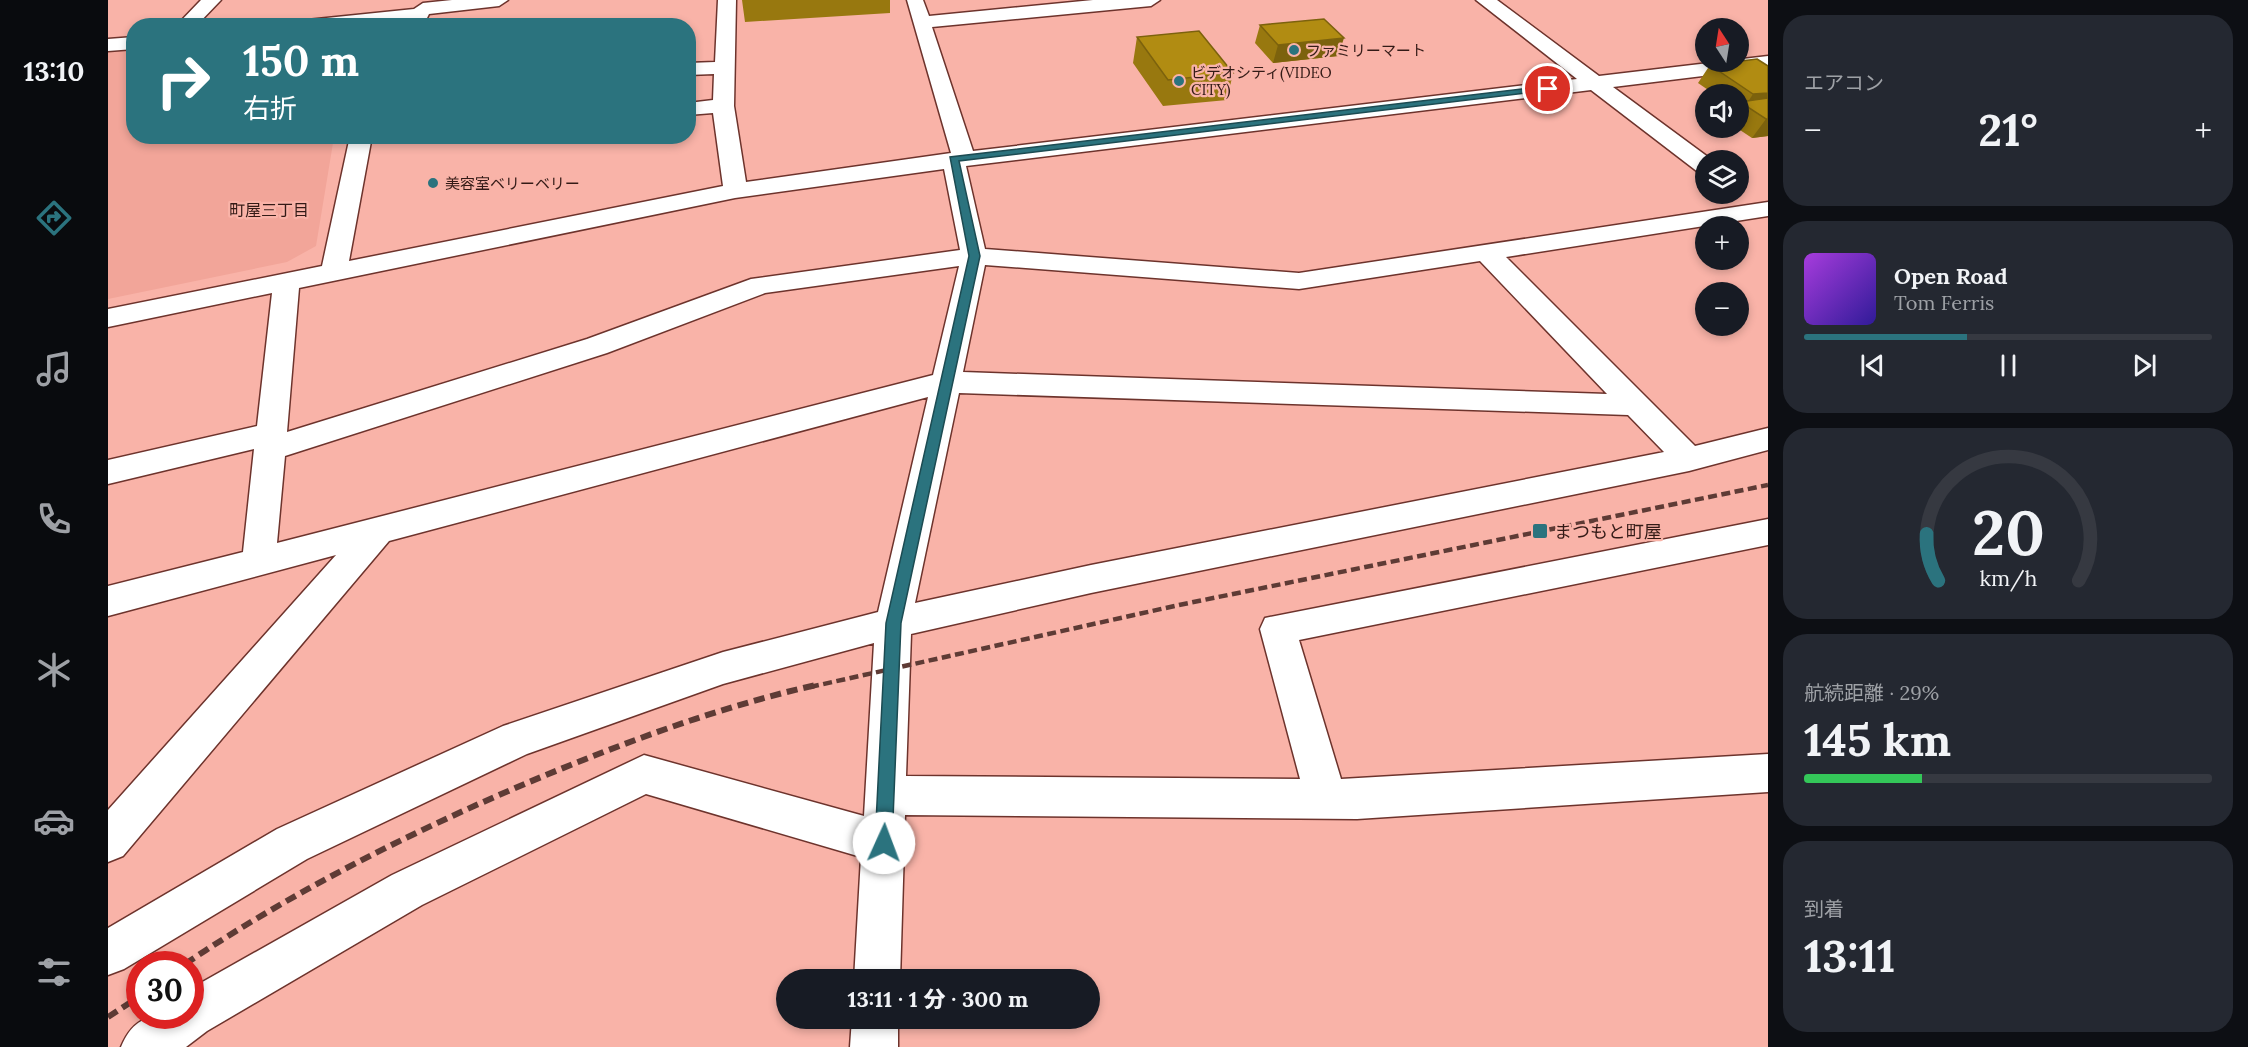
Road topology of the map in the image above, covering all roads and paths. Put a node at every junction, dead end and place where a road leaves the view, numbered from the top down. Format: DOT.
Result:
graph roads {
  1 [pos="212,0"];
  2 [pos="499,0"];
  3 [pos="726,0"];
  4 [pos="915,0"];
  5 [pos="1151,0"];
  6 [pos="1485,0"];
  7 [pos="422,12"];
  8 [pos="309,17"];
  9 [pos="193,18"];
  10 [pos="921,22"];
  11 [pos="126,44"];
  12 [pos="108,45"];
  13 [pos="1768,62"];
  14 [pos="696,69"];
  15 [pos="724,69"];
  16 [pos="1595,83"];
  17 [pos="723,106"];
  18 [pos="696,108"];
  19 [pos="365,144"];
  20 [pos="959,159"];
  21 [pos="1695,159"];
  22 [pos="735,191"];
  23 [pos="1749,200"];
  24 [pos="1766,212"];
  25 [pos="1486,252"];
  26 [pos="974,256"];
  27 [pos="334,271"];
  28 [pos="286,281"];
  29 [pos="108,318"];
  30 [pos="946,382"];
  31 [pos="1636,405"];
  32 [pos="1768,439"];
  33 [pos="270,442"];
  34 [pos="1689,459"];
  35 [pos="108,472"];
  36 [pos="380,528"];
  37 [pos="1768,532"];
  38 [pos="259,560"];
  39 [pos="109,601"];
  40 [pos="893,623"];
  41 [pos="1768,772"];
  42 [pos="886,795"];
  43 [pos="1326,798"];
  44 [pos="108,841"];
  45 [pos="884,843"];
  46 [pos="108,953"];
  47 [pos="878,969"];
  48 [pos="204,1007"];
  49 [pos="170,1029"];
  50 [pos="875,1029"];
  51 [pos="145,1047"];
  52 [pos="874,1047"];
  1 -- 9 [label="street"];
  2 -- 7 [label="street"];
  3 -- 15 [label="street"];
  4 -- 10 [label="street"];
  5 -- 10 [label="street"];
  6 -- 16 [label="street"];
  7 -- 8 [label="street"];
  10 -- 20 [label="street"];
  11 -- 12 [label="street"];
  13 -- 16 [label="street"];
  14 -- 15 [label="street"];
  15 -- 17 [label="street"];
  16 -- 20 [label="street"];
  16 -- 21 [label="street"];
  17 -- 18 [label="street"];
  17 -- 22 [label="street"];
  19 -- 27 [label="street"];
  20 -- 22 [label="street"];
  20 -- 26 [label="street"];
  22 -- 27 [label="street"];
  23 -- 24 [label="street"];
  24 -- 25 [label="street"];
  25 -- 26 [label="street"];
  25 -- 31 [label="street"];
  26 -- 30 [label="street"];
  26 -- 33 [label="street"];
  27 -- 28 [label="street"];
  28 -- 29 [label="street"];
  28 -- 33 [label="street"];
  30 -- 31 [label="street"];
  30 -- 36 [label="street"];
  30 -- 40 [label="street"];
  31 -- 34 [label="street"];
  32 -- 34 [label="street"];
  33 -- 35 [label="street"];
  33 -- 38 [label="street"];
  34 -- 40 [label="street"];
  36 -- 38 [label="street"];
  36 -- 44 [label="street"];
  37 -- 43 [label="street"];
  38 -- 39 [label="street"];
  40 -- 42 [label="street"];
  40 -- 46 [label="street"];
  41 -- 43 [label="street"];
  42 -- 43 [label="street"];
  42 -- 45 [label="street"];
  45 -- 47 [label="street"];
  45 -- 48 [label="street"];
  49 -- 51 [label="street"];
  50 -- 52 [label="street"];
}
